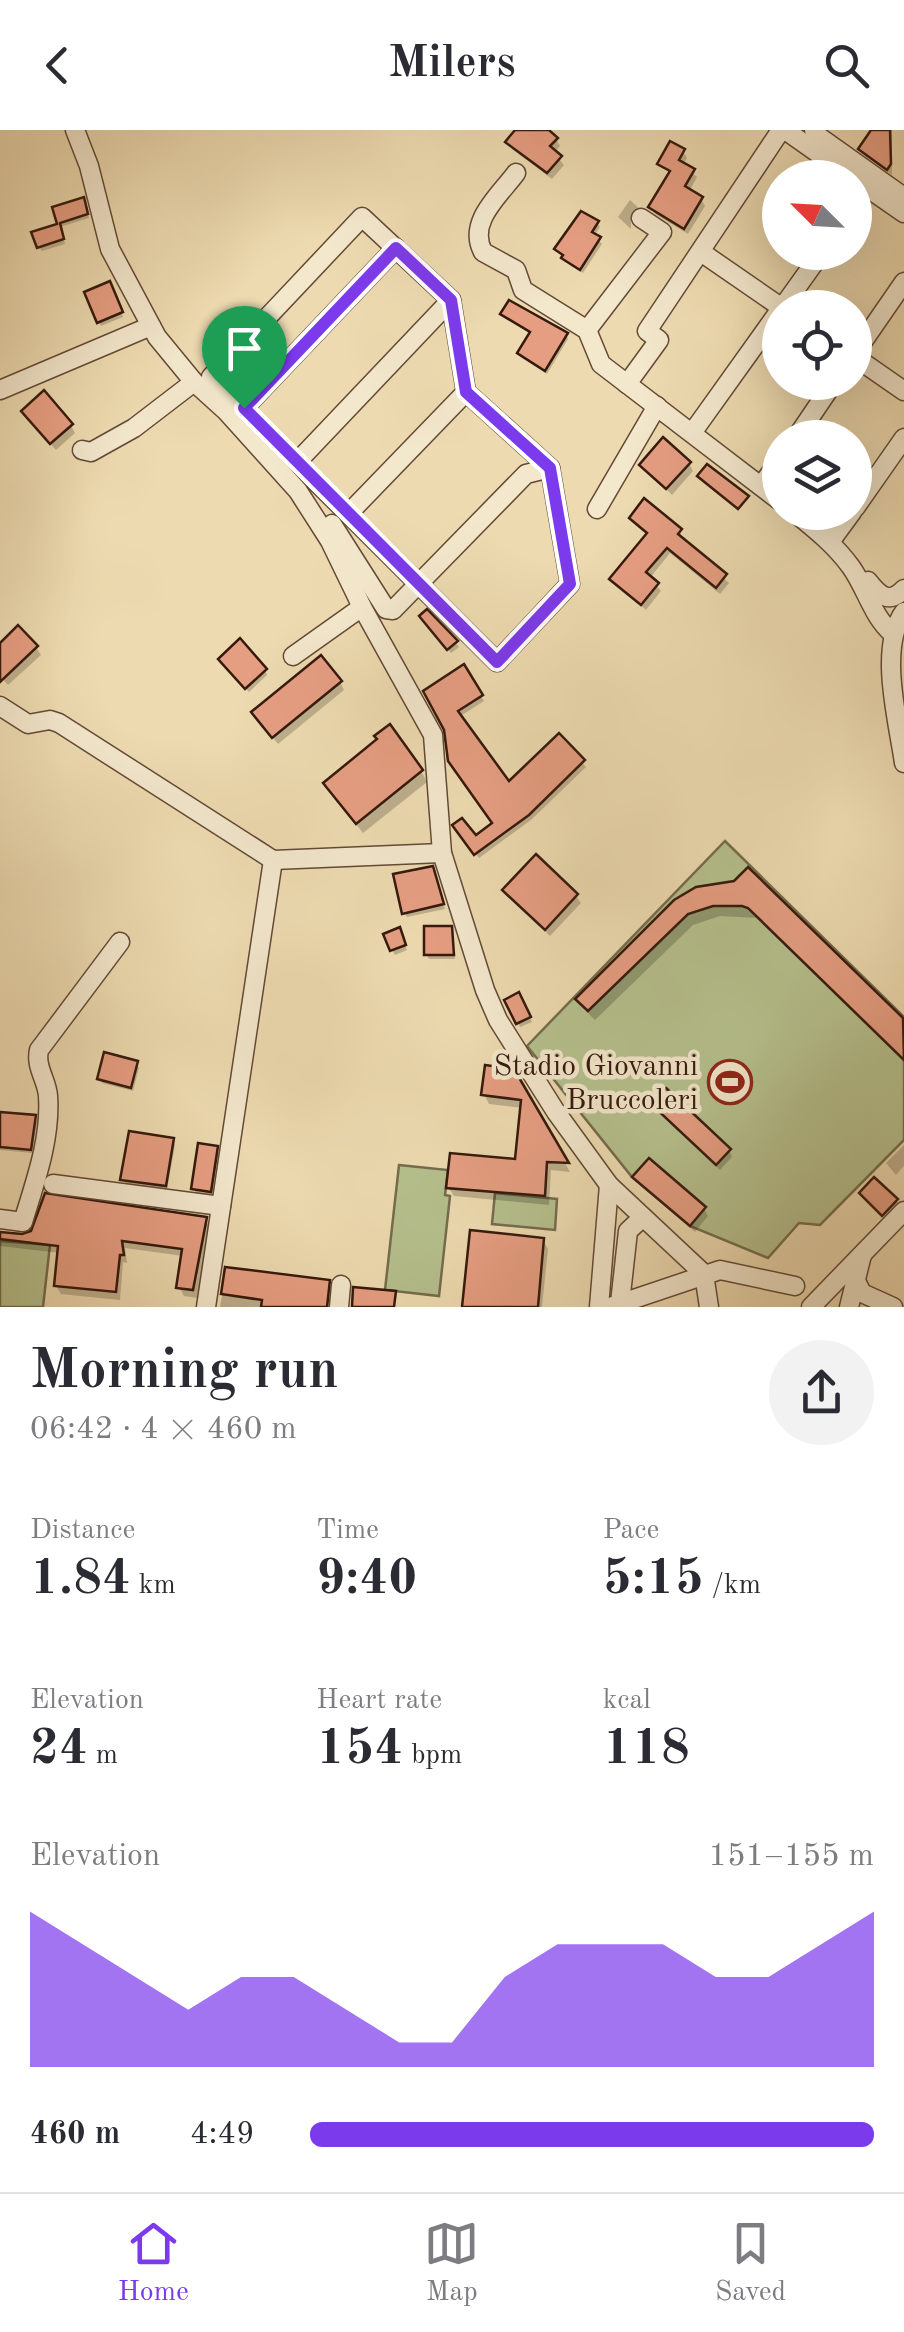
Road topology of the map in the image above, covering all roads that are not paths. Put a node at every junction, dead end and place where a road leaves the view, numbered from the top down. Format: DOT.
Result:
graph roads {
  1 [pos="75,130"];
  2 [pos="783,130"];
  3 [pos="814,130"];
  4 [pos="828,160"];
  5 [pos="516,173"];
  6 [pos="872,190"];
  7 [pos="904,196"];
  8 [pos="904,213"];
  9 [pos="641,218"];
  10 [pos="396,248"];
  11 [pos="701,252"];
  12 [pos="904,282"];
  13 [pos="762,295"];
  14 [pos="451,300"];
  15 [pos="151,326"];
  16 [pos="587,330"];
  17 [pos="872,330"];
  18 [pos="762,335"];
  19 [pos="872,367"];
  20 [pos="194,382"];
  21 [pos="627,384"];
  22 [pos="0,390"];
  23 [pos="904,391"];
  24 [pos="466,392"];
  25 [pos="657,406"];
  26 [pos="244,408"];
  27 [pos="692,433"];
  28 [pos="248,435"];
  29 [pos="904,438"];
  30 [pos="82,450"];
  31 [pos="298,461"];
  32 [pos="550,468"];
  33 [pos="872,483"];
  34 [pos="761,486"];
  35 [pos="596,509"];
  36 [pos="350,513"];
  37 [pos="818,530"];
  38 [pos="839,530"];
  39 [pos="832,540"];
  40 [pos="420,584"];
  41 [pos="904,590"];
  42 [pos="362,607"];
  43 [pos="904,612"];
  44 [pos="892,634"];
  45 [pos="292,656"];
  46 [pos="0,706"];
  47 [pos="904,763"];
  48 [pos="442,853"];
  49 [pos="273,860"];
  50 [pos="120,942"];
  51 [pos="53,1184"];
  52 [pos="609,1185"];
  53 [pos="221,1206"];
  54 [pos="904,1211"];
  55 [pos="642,1218"];
  56 [pos="0,1219"];
  57 [pos="862,1254"];
  58 [pos="704,1274"];
  59 [pos="856,1283"];
  60 [pos="342,1285"];
  61 [pos="834,1285"];
  62 [pos="795,1286"];
  63 [pos="615,1305"];
  64 [pos="206,1307"];
  65 [pos="338,1307"];
  66 [pos="598,1307"];
  67 [pos="709,1307"];
  68 [pos="811,1307"];
  69 [pos="833,1307"];
  70 [pos="848,1307"];
  71 [pos="893,1307"];
  1 -- 15 [label="street"];
  2 -- 4 [label="street"];
  2 -- 11 [label="street"];
  3 -- 7 [label="street"];
  5 -- 16 [label="street"];
  6 -- 8 [label="street"];
  9 -- 16 [label="street"];
  10 -- 14 [label="street"];
  10 -- 26 [label="street"];
  10 -- 26 [label="street"];
  11 -- 13 [label="street"];
  11 -- 21 [label="street"];
  12 -- 17 [label="street"];
  14 -- 24 [label="street"];
  14 -- 31 [label="street"];
  15 -- 20 [label="street"];
  15 -- 22 [label="street"];
  16 -- 21 [label="street"];
  18 -- 27 [label="street"];
  19 -- 23 [label="street"];
  20 -- 28 [label="street"];
  20 -- 30 [label="street"];
  21 -- 25 [label="street"];
  24 -- 32 [label="street"];
  24 -- 36 [label="street"];
  25 -- 27 [label="street"];
  25 -- 35 [label="street"];
  26 -- 31 [label="street"];
  27 -- 34 [label="street"];
  28 -- 40 [label="street"];
  28 -- 42 [label="street"];
  29 -- 33 [label="street"];
  31 -- 36 [label="street"];
  32 -- 40 [label="street"];
  32 -- 40 [label="street"];
  36 -- 40 [label="street"];
  37 -- 39 [label="street"];
  38 -- 39 [label="street"];
  39 -- 41 [label="street"];
  39 -- 44 [label="street"];
  42 -- 45 [label="street"];
  42 -- 48 [label="street"];
  43 -- 44 [label="street"];
  44 -- 47 [label="street"];
  46 -- 49 [label="street"];
  48 -- 49 [label="street"];
  48 -- 52 [label="street"];
  49 -- 53 [label="street"];
  50 -- 56 [label="street"];
  51 -- 53 [label="street"];
  52 -- 55 [label="street"];
  52 -- 66 [label="street"];
  53 -- 64 [label="street"];
  54 -- 57 [label="street"];
  55 -- 58 [label="street"];
  55 -- 63 [label="street"];
  57 -- 59 [label="street"];
  57 -- 61 [label="street"];
  58 -- 62 [label="street"];
  58 -- 63 [label="street"];
  58 -- 67 [label="street"];
  59 -- 70 [label="street"];
  59 -- 71 [label="street"];
  60 -- 65 [label="street"];
  61 -- 68 [label="street"];
  61 -- 69 [label="street"];
}
